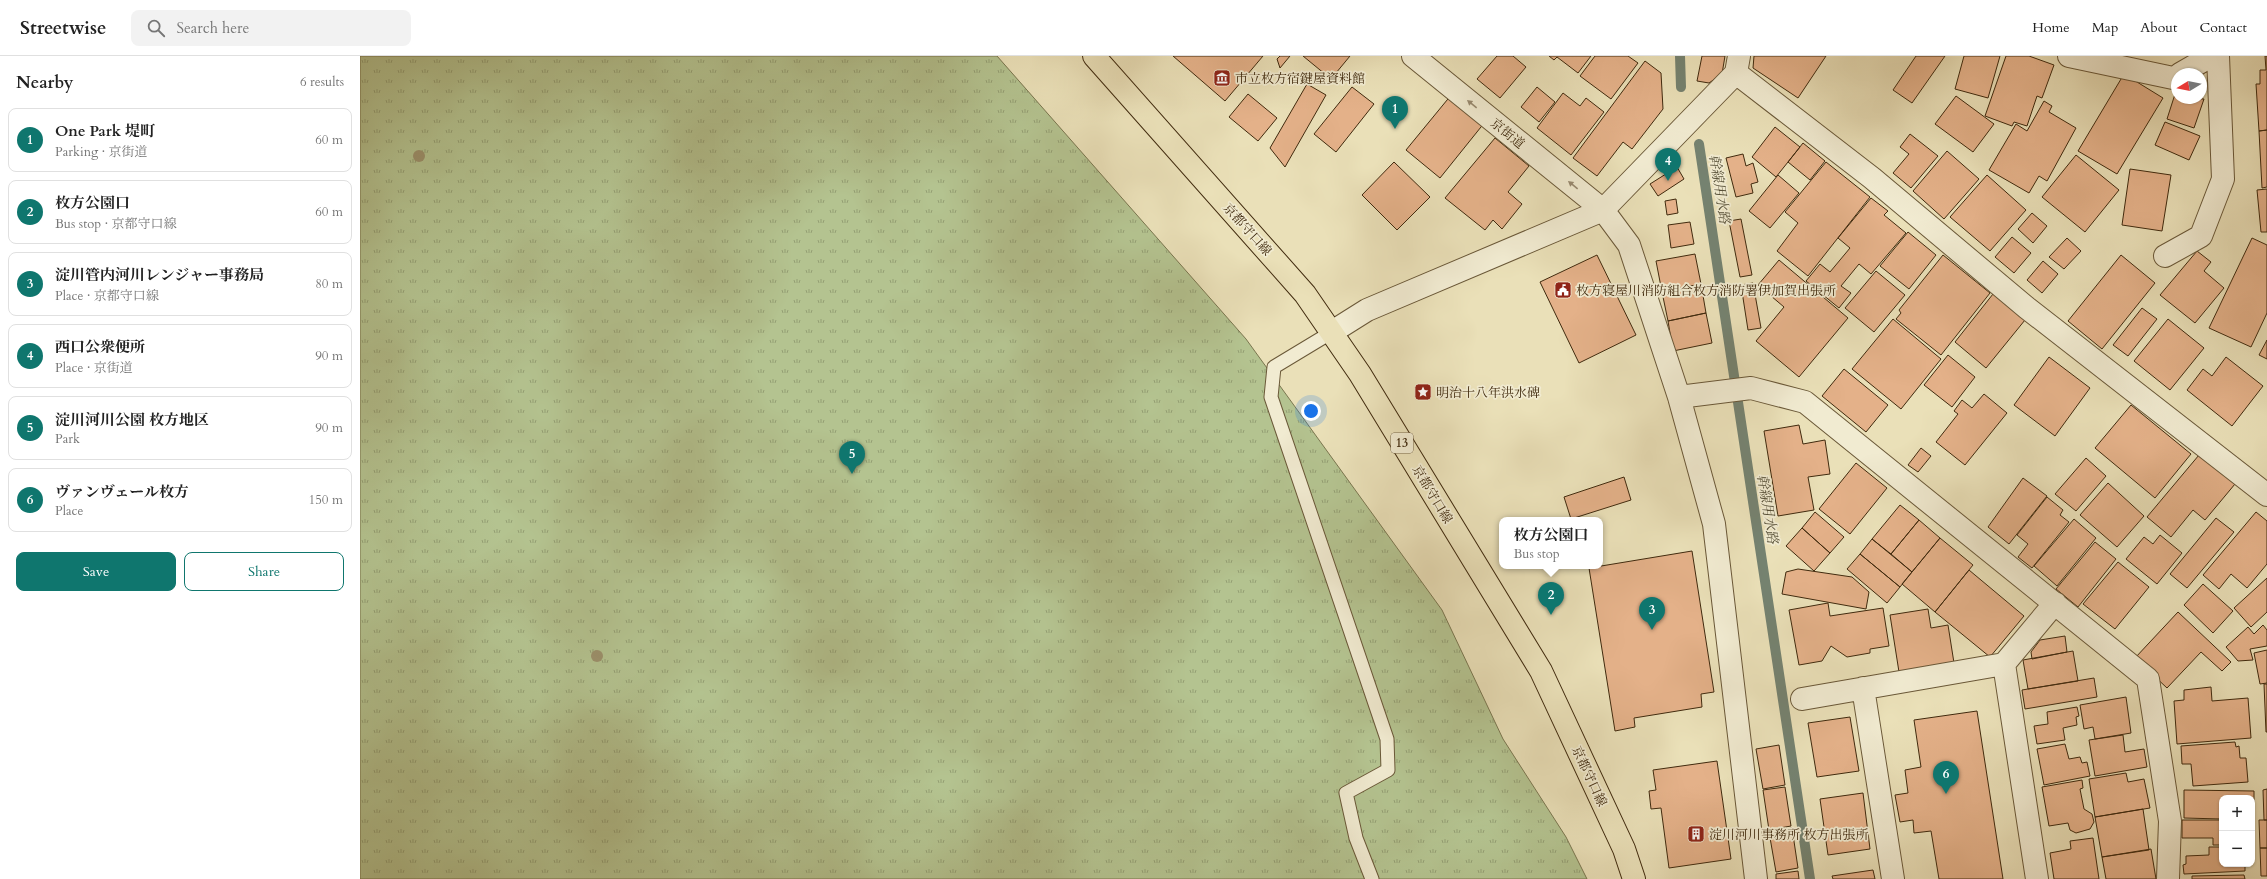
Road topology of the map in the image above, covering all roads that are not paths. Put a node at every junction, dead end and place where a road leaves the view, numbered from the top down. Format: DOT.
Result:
graph roads {
  1 [pos="1094,56"];
  2 [pos="1413,56"];
  3 [pos="2069,56"];
  4 [pos="2210,56"];
  5 [pos="2218,56"];
  6 [pos="1737,65"];
  7 [pos="2190,68"];
  8 [pos="2171,78"];
  9 [pos="1603,210"];
  10 [pos="2165,256"];
  11 [pos="1332,332"];
  12 [pos="1679,397"];
  13 [pos="2267,495"];
  14 [pos="2055,603"];
  15 [pos="2004,664"];
  16 [pos="1863,688"];
  17 [pos="1802,699"];
  18 [pos="1372,879"];
  19 [pos="1634,879"];
  20 [pos="1756,879"];
  21 [pos="1893,879"];
  22 [pos="2037,879"];
  23 [pos="2168,879"];
  1 -- 11 [label="main road, 京都守口線 / 13"];
  9 -- 2 [label="street, 京街道, one-way"];
  3 -- 8 [label="street"];
  4 -- 7 [label="street"];
  5 -- 10 [label="street"];
  6 -- 9 [label="street"];
  6 -- 13 [label="street"];
  9 -- 11 [label="street"];
  9 -- 12 [label="street, 京街道"];
  11 -- 18 [label="lane"];
  11 -- 19 [label="main road, 京都守口線 / 13"];
  12 -- 14 [label="street"];
  12 -- 20 [label="street, 京街道"];
  14 -- 15 [label="street"];
  14 -- 23 [label="street"];
  15 -- 16 [label="street"];
  15 -- 22 [label="street"];
  16 -- 17 [label="street"];
  16 -- 21 [label="street"];
}
